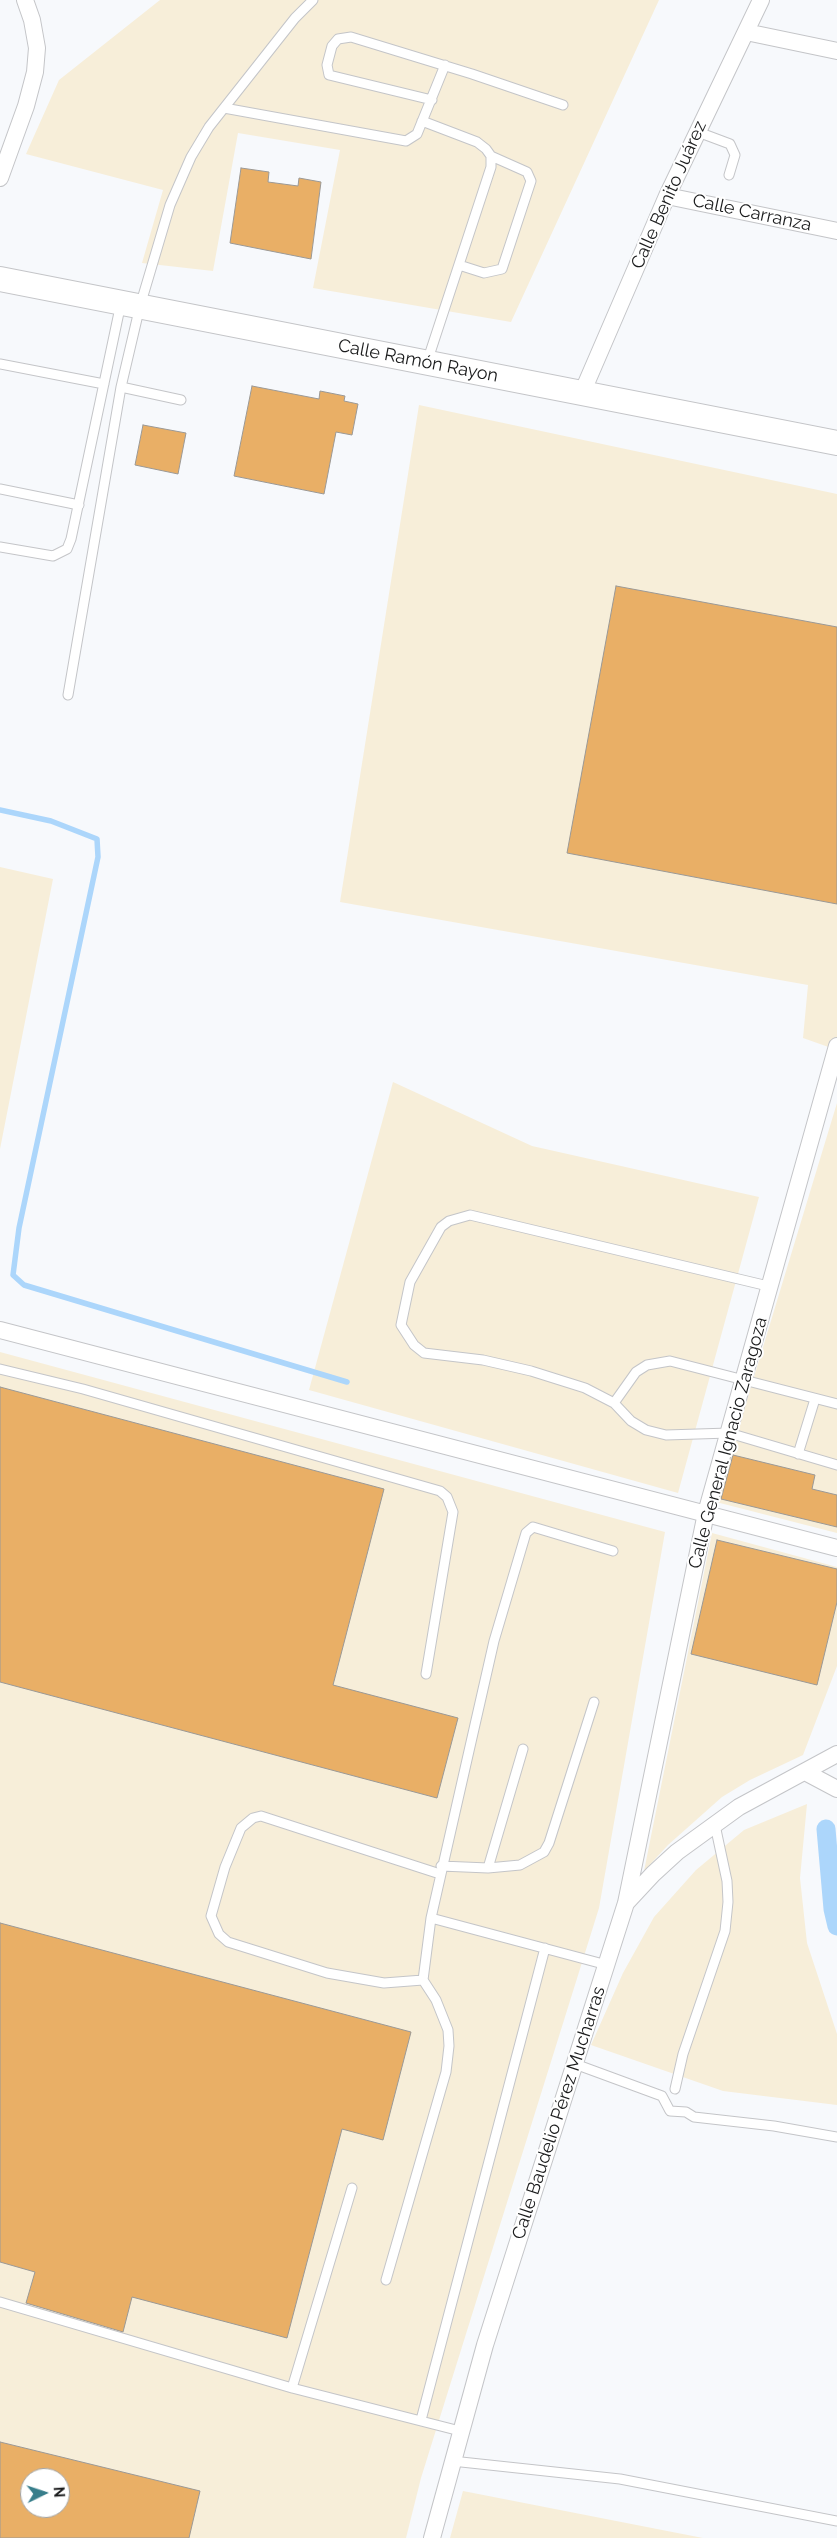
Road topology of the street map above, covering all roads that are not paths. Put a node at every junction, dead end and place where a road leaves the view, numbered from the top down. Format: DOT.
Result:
graph roads {
  1 [pos="25,0"];
  2 [pos="313,0"];
  3 [pos="761,0"];
  4 [pos="746,32"];
  5 [pos="837,51"];
  6 [pos="445,65"];
  7 [pos="432,100"];
  8 [pos="564,105"];
  9 [pos="224,108"];
  10 [pos="422,121"];
  11 [pos="698,132"];
  12 [pos="491,156"];
  13 [pos="729,176"];
  14 [pos="0,178"];
  15 [pos="667,196"];
  16 [pos="837,230"];
  17 [pos="459,265"];
  18 [pos="0,279"];
  19 [pos="130,305"];
  20 [pos="427,362"];
  21 [pos="0,364"];
  22 [pos="104,384"];
  23 [pos="121,387"];
  24 [pos="582,393"];
  25 [pos="181,400"];
  26 [pos="837,443"];
  27 [pos="0,489"];
  28 [pos="79,504"];
  29 [pos="0,546"];
  30 [pos="68,695"];
  31 [pos="837,1046"];
  32 [pos="768,1286"];
  33 [pos="0,1330"];
  34 [pos="0,1369"];
  35 [pos="744,1381"];
  36 [pos="815,1399"];
  37 [pos="614,1403"];
  38 [pos="837,1404"];
  39 [pos="729,1433"];
  40 [pos="798,1454"];
  41 [pos="837,1465"];
  42 [pos="706,1513"];
  43 [pos="837,1548"];
  44 [pos="613,1551"];
  45 [pos="426,1674"];
  46 [pos="594,1702"];
  47 [pos="523,1749"];
  48 [pos="837,1754"];
  49 [pos="805,1772"];
  50 [pos="837,1789"];
  51 [pos="715,1825"];
  52 [pos="488,1868"];
  53 [pos="440,1870"];
  54 [pos="626,1903"];
  55 [pos="431,1918"];
  56 [pos="545,1948"];
  57 [pos="606,1965"];
  58 [pos="423,1980"];
  59 [pos="575,2064"];
  60 [pos="675,2088"];
  61 [pos="837,2137"];
  62 [pos="352,2188"];
  63 [pos="386,2280"];
  64 [pos="0,2302"];
  65 [pos="292,2388"];
  66 [pos="421,2420"];
  67 [pos="460,2431"];
  68 [pos="452,2461"];
  69 [pos="837,2521"];
  70 [pos="432,2538"];
  1 -- 14 [label="street"];
  2 -- 9 [label="lane"];
  3 -- 4 [label="street, Calle Benito Juárez"];
  4 -- 5 [label="street"];
  4 -- 11 [label="street, Calle Benito Juárez"];
  6 -- 7 [label="lane"];
  6 -- 7 [label="lane"];
  6 -- 8 [label="lane"];
  7 -- 10 [label="lane"];
  9 -- 10 [label="lane"];
  9 -- 19 [label="lane"];
  10 -- 12 [label="lane"];
  11 -- 13 [label="lane"];
  11 -- 15 [label="street, Calle Benito Juárez"];
  12 -- 17 [label="lane"];
  12 -- 17 [label="lane"];
  15 -- 16 [label="street, Calle Carranza"];
  15 -- 24 [label="street, Calle Benito Juárez"];
  17 -- 20 [label="lane"];
  18 -- 19 [label="main road, Calle Ramón Rayon"];
  19 -- 20 [label="main road, Calle Ramón Rayon"];
  19 -- 22 [label="lane"];
  19 -- 23 [label="lane"];
  20 -- 24 [label="main road, Calle Ramón Rayon"];
  21 -- 22 [label="lane"];
  22 -- 28 [label="lane"];
  23 -- 25 [label="lane"];
  23 -- 30 [label="lane"];
  24 -- 26 [label="main road, Calle Ramón Rayon"];
  27 -- 28 [label="lane"];
  28 -- 29 [label="lane"];
  31 -- 32 [label="street, Calle General Ignacio Zaragoza"];
  32 -- 35 [label="street, Calle General Ignacio Zaragoza"];
  32 -- 37 [label="lane"];
  33 -- 42 [label="street"];
  34 -- 45 [label="lane"];
  35 -- 36 [label="lane"];
  35 -- 37 [label="lane"];
  35 -- 39 [label="street, Calle General Ignacio Zaragoza"];
  36 -- 38 [label="lane"];
  36 -- 40 [label="lane"];
  37 -- 39 [label="lane"];
  39 -- 40 [label="lane"];
  39 -- 42 [label="street, Calle General Ignacio Zaragoza"];
  40 -- 41 [label="lane"];
  42 -- 43 [label="street"];
  42 -- 54 [label="street, Calle General Ignacio Zaragoza"];
  44 -- 53 [label="lane"];
  46 -- 52 [label="lane"];
  47 -- 52 [label="lane"];
  48 -- 49 [label="street, Calle Baudelio Pérez Mucharras"];
  49 -- 50 [label="street"];
  49 -- 51 [label="street, Calle Baudelio Pérez Mucharras"];
  51 -- 54 [label="street, Calle Baudelio Pérez Mucharras"];
  51 -- 60 [label="lane"];
  52 -- 53 [label="lane"];
  53 -- 55 [label="lane"];
  53 -- 58 [label="lane"];
  54 -- 57 [label="street, Calle Baudelio Pérez Mucharras"];
  55 -- 56 [label="lane"];
  55 -- 58 [label="lane"];
  56 -- 57 [label="lane"];
  56 -- 66 [label="lane"];
  57 -- 59 [label="street, Calle Baudelio Pérez Mucharras"];
  58 -- 63 [label="lane"];
  59 -- 61 [label="lane"];
  59 -- 67 [label="street, Calle Baudelio Pérez Mucharras"];
  62 -- 65 [label="lane"];
  64 -- 65 [label="lane"];
  65 -- 66 [label="lane"];
  66 -- 67 [label="lane"];
  67 -- 68 [label="street, Calle Baudelio Pérez Mucharras"];
  68 -- 69 [label="lane"];
  68 -- 70 [label="street, Calle Baudelio Pérez Mucharras"];
}
